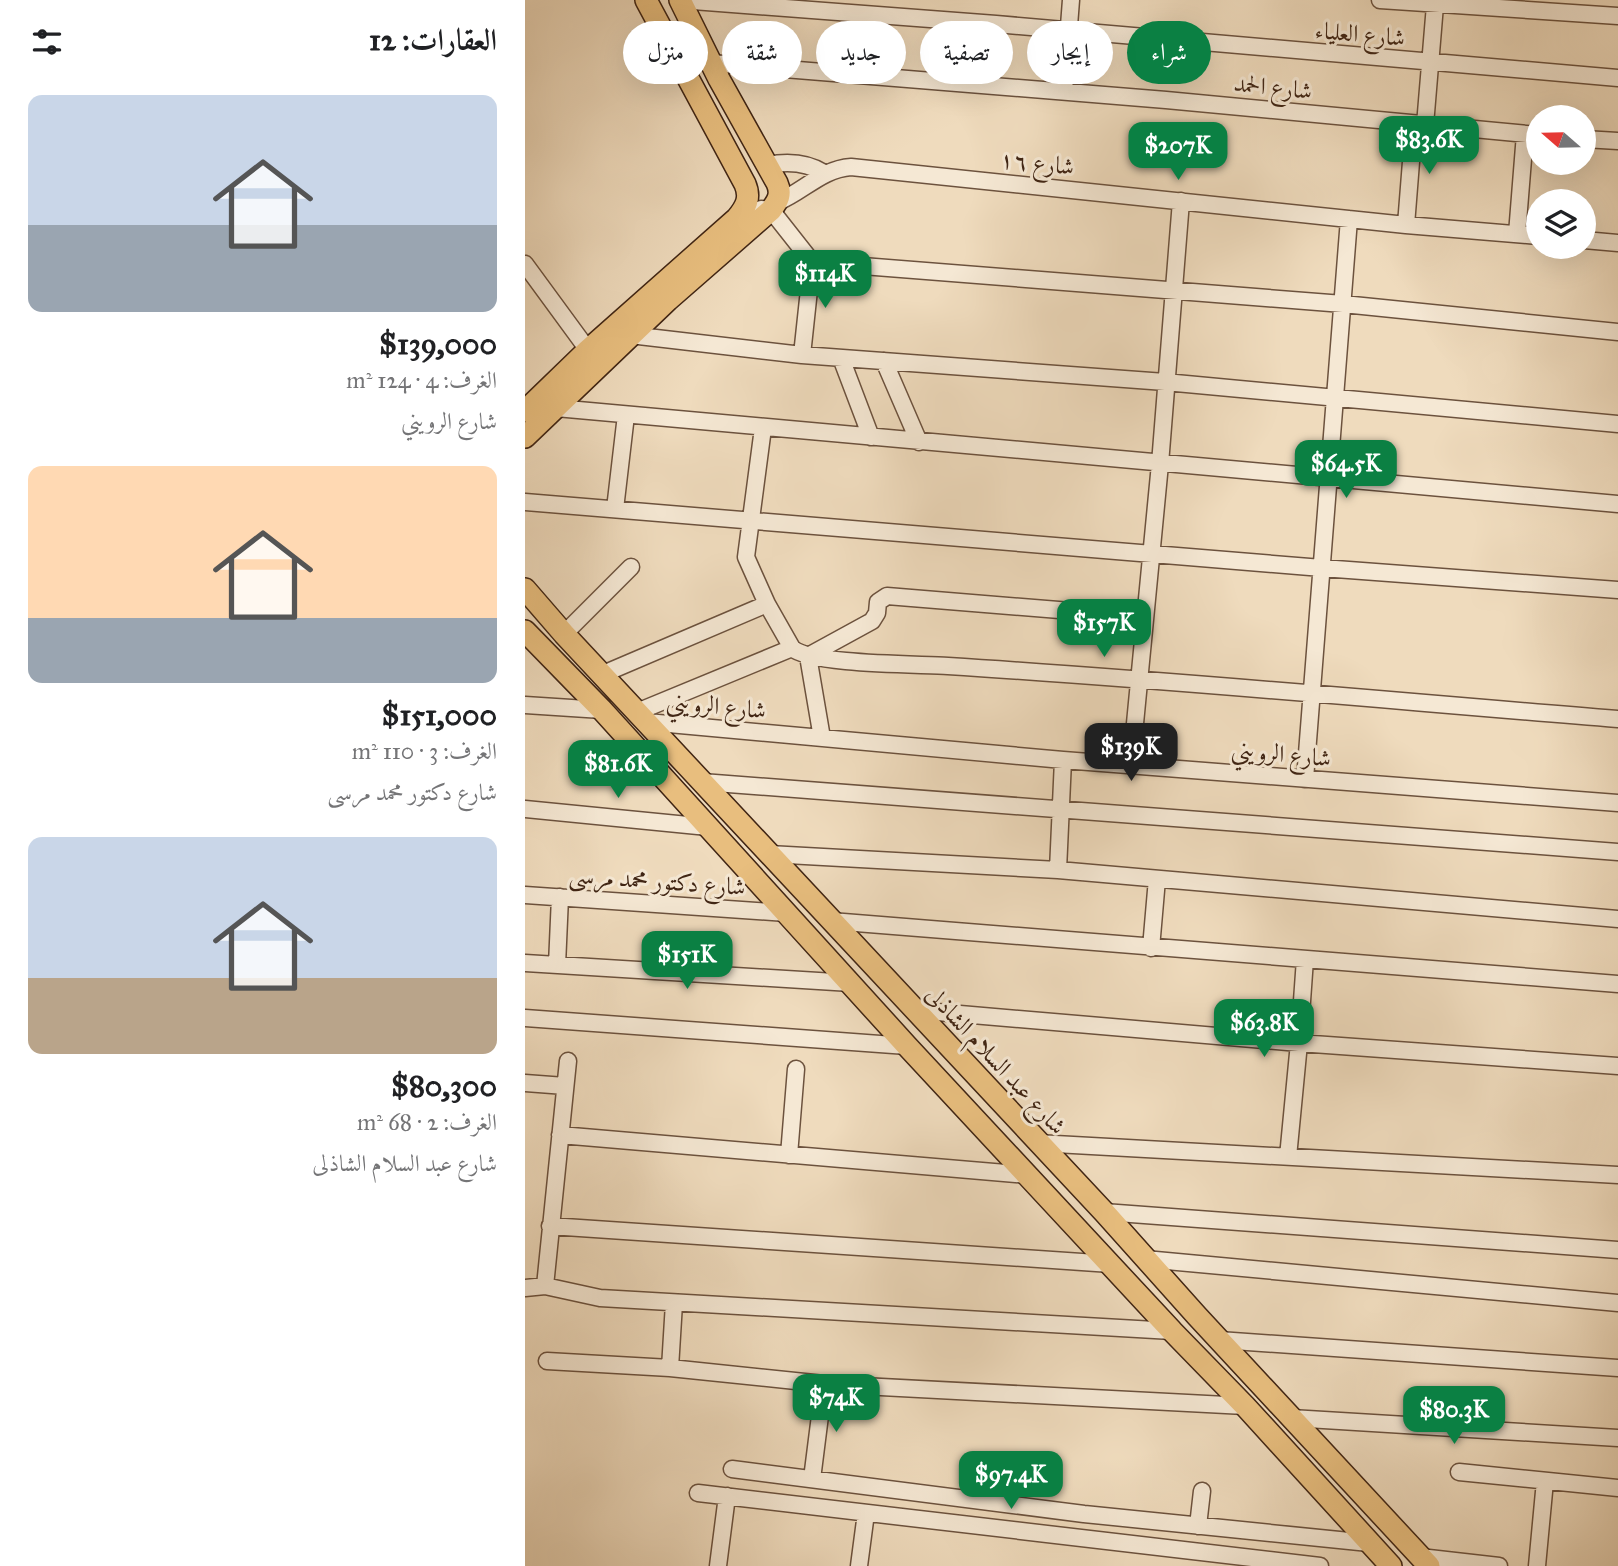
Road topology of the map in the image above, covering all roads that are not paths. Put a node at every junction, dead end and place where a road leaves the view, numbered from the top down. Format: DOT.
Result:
graph roads {
  1 [pos="646,0"];
  2 [pos="680,0"];
  3 [pos="1071,0"];
  4 [pos="1380,0"];
  5 [pos="1435,5"];
  6 [pos="1618,16"];
  7 [pos="1070,21"];
  8 [pos="1027,28"];
  9 [pos="1113,35"];
  10 [pos="711,63"];
  11 [pos="1430,63"];
  12 [pos="1618,78"];
  13 [pos="1065,84"];
  14 [pos="1064,91"];
  15 [pos="1420,124"];
  16 [pos="1526,135"];
  17 [pos="1596,140"];
  18 [pos="1618,141"];
  19 [pos="767,165"];
  20 [pos="1526,170"];
  21 [pos="824,173"];
  22 [pos="1181,201"];
  23 [pos="775,206"];
  24 [pos="745,207"];
  25 [pos="1349,219"];
  26 [pos="1406,225"];
  27 [pos="1517,234"];
  28 [pos="1526,235"];
  29 [pos="1596,241"];
  30 [pos="1618,243"];
  31 [pos="812,262"];
  32 [pos="525,264"];
  33 [pos="1173,291"];
  34 [pos="1343,304"];
  35 [pos="1618,332"];
  36 [pos="630,335"];
  37 [pos="588,350"];
  38 [pos="802,355"];
  39 [pos="841,358"];
  40 [pos="884,361"];
  41 [pos="1165,382"];
  42 [pos="1335,397"];
  43 [pos="556,408"];
  44 [pos="525,411"];
  45 [pos="626,415"];
  46 [pos="1618,424"];
  47 [pos="762,428"];
  48 [pos="525,437"];
  49 [pos="871,438"];
  50 [pos="919,442"];
  51 [pos="1160,464"];
  52 [pos="1329,478"];
  53 [pos="525,502"];
  54 [pos="1618,504"];
  55 [pos="615,509"];
  56 [pos="750,520"];
  57 [pos="1151,554"];
  58 [pos="631,567"];
  59 [pos="1322,568"];
  60 [pos="525,589"];
  61 [pos="1618,590"];
  62 [pos="767,604"];
  63 [pos="1145,617"];
  64 [pos="560,630"];
  65 [pos="525,632"];
  66 [pos="792,649"];
  67 [pos="807,656"];
  68 [pos="603,674"];
  69 [pos="1140,681"];
  70 [pos="1312,695"];
  71 [pos="525,705"];
  72 [pos="602,710"];
  73 [pos="642,717"];
  74 [pos="1618,719"];
  75 [pos="822,738"];
  76 [pos="1063,760"];
  77 [pos="1131,765"];
  78 [pos="1305,779"];
  79 [pos="702,782"];
  80 [pos="1618,803"];
  81 [pos="525,809"];
  82 [pos="1061,810"];
  83 [pos="708,827"];
  84 [pos="1618,852"];
  85 [pos="769,854"];
  86 [pos="1058,870"];
  87 [pos="1157,879"];
  88 [pos="525,894"];
  89 [pos="559,897"];
  90 [pos="786,913"];
  91 [pos="1618,919"];
  92 [pos="831,921"];
  93 [pos="1151,948"];
  94 [pos="1305,959"];
  95 [pos="525,963"];
  96 [pos="557,965"];
  97 [pos="851,983"];
  98 [pos="1618,984"];
  99 [pos="914,1010"];
  100 [pos="525,1018"];
  101 [pos="1299,1043"];
  102 [pos="907,1046"];
  103 [pos="568,1061"];
  104 [pos="1618,1066"];
  105 [pos="796,1069"];
  106 [pos="525,1083"];
  107 [pos="565,1086"];
  108 [pos="560,1135"];
  109 [pos="1037,1143"];
  110 [pos="789,1155"];
  111 [pos="1288,1157"];
  112 [pos="1028,1175"];
  113 [pos="1618,1175"];
  114 [pos="1071,1179"];
  115 [pos="1049,1198"];
  116 [pos="1104,1212"];
  117 [pos="550,1226"];
  118 [pos="1618,1250"];
  119 [pos="1145,1259"];
  120 [pos="1111,1264"];
  121 [pos="545,1286"];
  122 [pos="525,1288"];
  123 [pos="674,1303"];
  124 [pos="1618,1303"];
  125 [pos="1172,1331"];
  126 [pos="1219,1340"];
  127 [pos="547,1362"];
  128 [pos="670,1368"];
  129 [pos="1618,1368"];
  130 [pos="824,1384"];
  131 [pos="1245,1406"];
  132 [pos="1291,1418"];
  133 [pos="1618,1438"];
  134 [pos="731,1469"];
  135 [pos="1459,1472"];
  136 [pos="812,1479"];
  137 [pos="1545,1481"];
  138 [pos="1618,1488"];
  139 [pos="1202,1491"];
  140 [pos="698,1493"];
  141 [pos="727,1496"];
  142 [pos="941,1496"];
  143 [pos="866,1513"];
  144 [pos="939,1521"];
  145 [pos="1198,1526"];
  146 [pos="1369,1543"];
  147 [pos="1424,1561"];
  148 [pos="718,1566"];
  149 [pos="859,1566"];
  150 [pos="1319,1566"];
  151 [pos="1391,1566"];
  152 [pos="1499,1566"];
  153 [pos="1537,1566"];
  1 -- 24 [label="main road"];
  2 -- 8 [label="street, شارع العلياء"];
  2 -- 10 [label="main road"];
  3 -- 7 [label="street"];
  4 -- 5 [label="street"];
  5 -- 6 [label="street"];
  5 -- 11 [label="street"];
  9 -- 11 [label="street, شارع العلياء"];
  10 -- 14 [label="street, شارع الحمد"];
  10 -- 19 [label="main road"];
  11 -- 12 [label="street, شارع العلياء"];
  11 -- 15 [label="street"];
  13 -- 14 [label="street"];
  14 -- 15 [label="street, شارع الحمد"];
  15 -- 16 [label="street, شارع الحمد"];
  15 -- 26 [label="street"];
  17 -- 18 [label="street"];
  19 -- 21 [label="street, شارع ١٦"];
  19 -- 23 [label="main road"];
  20 -- 27 [label="street"];
  21 -- 22 [label="street, شارع ١٦"];
  21 -- 23 [label="street, شارع ١٦"];
  22 -- 25 [label="street, شارع ١٦"];
  22 -- 33 [label="street"];
  23 -- 24 [label="street"];
  23 -- 31 [label="street"];
  23 -- 36 [label="main road"];
  24 -- 37 [label="main road"];
  25 -- 26 [label="street, شارع ١٦"];
  25 -- 34 [label="street"];
  26 -- 27 [label="street, شارع ١٦"];
  27 -- 28 [label="street, شارع ١٦"];
  29 -- 30 [label="street"];
  31 -- 33 [label="street"];
  31 -- 38 [label="street"];
  32 -- 37 [label="street"];
  33 -- 34 [label="street"];
  33 -- 41 [label="street"];
  34 -- 35 [label="street"];
  34 -- 42 [label="street"];
  36 -- 38 [label="street"];
  36 -- 43 [label="main road"];
  37 -- 44 [label="main road"];
  38 -- 39 [label="street"];
  39 -- 40 [label="street"];
  39 -- 49 [label="street"];
  40 -- 41 [label="street"];
  40 -- 50 [label="street"];
  41 -- 42 [label="street"];
  41 -- 51 [label="street"];
  42 -- 46 [label="street"];
  42 -- 52 [label="street"];
  43 -- 45 [label="street"];
  43 -- 48 [label="main road"];
  45 -- 47 [label="street"];
  45 -- 55 [label="street"];
  47 -- 49 [label="street"];
  47 -- 56 [label="street"];
  49 -- 50 [label="street"];
  50 -- 51 [label="street"];
  51 -- 52 [label="street"];
  51 -- 57 [label="street"];
  52 -- 54 [label="street"];
  52 -- 59 [label="street"];
  53 -- 55 [label="street"];
  55 -- 56 [label="street"];
  56 -- 57 [label="street"];
  56 -- 62 [label="street"];
  57 -- 59 [label="street"];
  57 -- 63 [label="street"];
  58 -- 64 [label="street"];
  59 -- 61 [label="street"];
  59 -- 70 [label="street"];
  60 -- 64 [label="main road, شارع عبد السلام الشاذلى"];
  62 -- 66 [label="street"];
  62 -- 68 [label="street"];
  63 -- 67 [label="street"];
  63 -- 69 [label="street"];
  64 -- 65 [label="main road"];
  64 -- 68 [label="main road, شارع عبد السلام الشاذلى"];
  65 -- 72 [label="main road"];
  66 -- 67 [label="street"];
  66 -- 73 [label="street"];
  67 -- 69 [label="street"];
  67 -- 75 [label="street"];
  68 -- 73 [label="main road, شارع عبد السلام الشاذلى"];
  69 -- 70 [label="street"];
  69 -- 77 [label="street"];
  70 -- 74 [label="street"];
  70 -- 78 [label="street"];
  71 -- 72 [label="street"];
  72 -- 83 [label="main road"];
  73 -- 75 [label="street, شارع الرويني"];
  73 -- 79 [label="main road, شارع عبد السلام الشاذلى"];
  75 -- 76 [label="street, شارع الرويني"];
  76 -- 77 [label="street, شارع الرويني"];
  76 -- 82 [label="street"];
  77 -- 78 [label="street, شارع الرويني"];
  78 -- 80 [label="street, شارع الرويني"];
  79 -- 82 [label="street"];
  79 -- 85 [label="main road, شارع عبد السلام الشاذلى"];
  81 -- 83 [label="street"];
  82 -- 84 [label="street"];
  82 -- 86 [label="street"];
  83 -- 90 [label="main road"];
  85 -- 86 [label="street"];
  85 -- 92 [label="main road, شارع عبد السلام الشاذلى"];
  86 -- 87 [label="street"];
  87 -- 91 [label="street"];
  87 -- 93 [label="street"];
  88 -- 89 [label="street, شارع دكتور محمد مرسى"];
  89 -- 90 [label="street, شارع دكتور محمد مرسى"];
  89 -- 96 [label="street"];
  90 -- 97 [label="main road"];
  92 -- 93 [label="street"];
  92 -- 99 [label="main road, شارع عبد السلام الشاذلى"];
  93 -- 94 [label="street"];
  94 -- 98 [label="street"];
  94 -- 101 [label="street"];
  95 -- 96 [label="street"];
  96 -- 97 [label="street"];
  97 -- 102 [label="main road"];
  99 -- 101 [label="street"];
  99 -- 109 [label="main road, شارع عبد السلام الشاذلى"];
  100 -- 102 [label="street"];
  101 -- 104 [label="street"];
  101 -- 111 [label="street"];
  102 -- 112 [label="main road"];
  103 -- 107 [label="street"];
  105 -- 110 [label="street"];
  106 -- 107 [label="street"];
  107 -- 108 [label="street"];
  108 -- 110 [label="street"];
  108 -- 117 [label="street"];
  109 -- 111 [label="street"];
  109 -- 114 [label="main road, شارع عبد السلام الشاذلى"];
  110 -- 112 [label="street"];
  111 -- 113 [label="street"];
  112 -- 115 [label="main road"];
  114 -- 115 [label="main road"];
  114 -- 116 [label="main road, شارع عبد السلام الشاذلى"];
  115 -- 120 [label="main road"];
  116 -- 118 [label="street"];
  116 -- 119 [label="main road, شارع عبد السلام الشاذلى"];
  117 -- 120 [label="street"];
  117 -- 121 [label="street"];
  119 -- 124 [label="street"];
  119 -- 126 [label="main road, شارع عبد السلام الشاذلى"];
  120 -- 125 [label="main road"];
  121 -- 122 [label="street"];
  121 -- 123 [label="street"];
  123 -- 125 [label="street"];
  123 -- 128 [label="street"];
  125 -- 131 [label="main road"];
  126 -- 129 [label="street"];
  126 -- 132 [label="main road, شارع عبد السلام الشاذلى"];
  127 -- 128 [label="street"];
  128 -- 130 [label="street"];
  130 -- 131 [label="street"];
  130 -- 136 [label="street"];
  131 -- 146 [label="main road"];
  132 -- 133 [label="street"];
  132 -- 147 [label="main road, شارع عبد السلام الشاذلى"];
  134 -- 136 [label="street"];
  135 -- 137 [label="street"];
  136 -- 142 [label="street"];
  137 -- 138 [label="street"];
  137 -- 153 [label="street"];
  139 -- 145 [label="street"];
  140 -- 141 [label="street"];
  141 -- 143 [label="street"];
  141 -- 148 [label="street"];
  142 -- 144 [label="street"];
  142 -- 145 [label="street"];
  143 -- 144 [label="street"];
  143 -- 149 [label="street"];
  144 -- 150 [label="street"];
  145 -- 146 [label="street"];
  146 -- 151 [label="main road"];
  147 -- 152 [label="street"];
}
